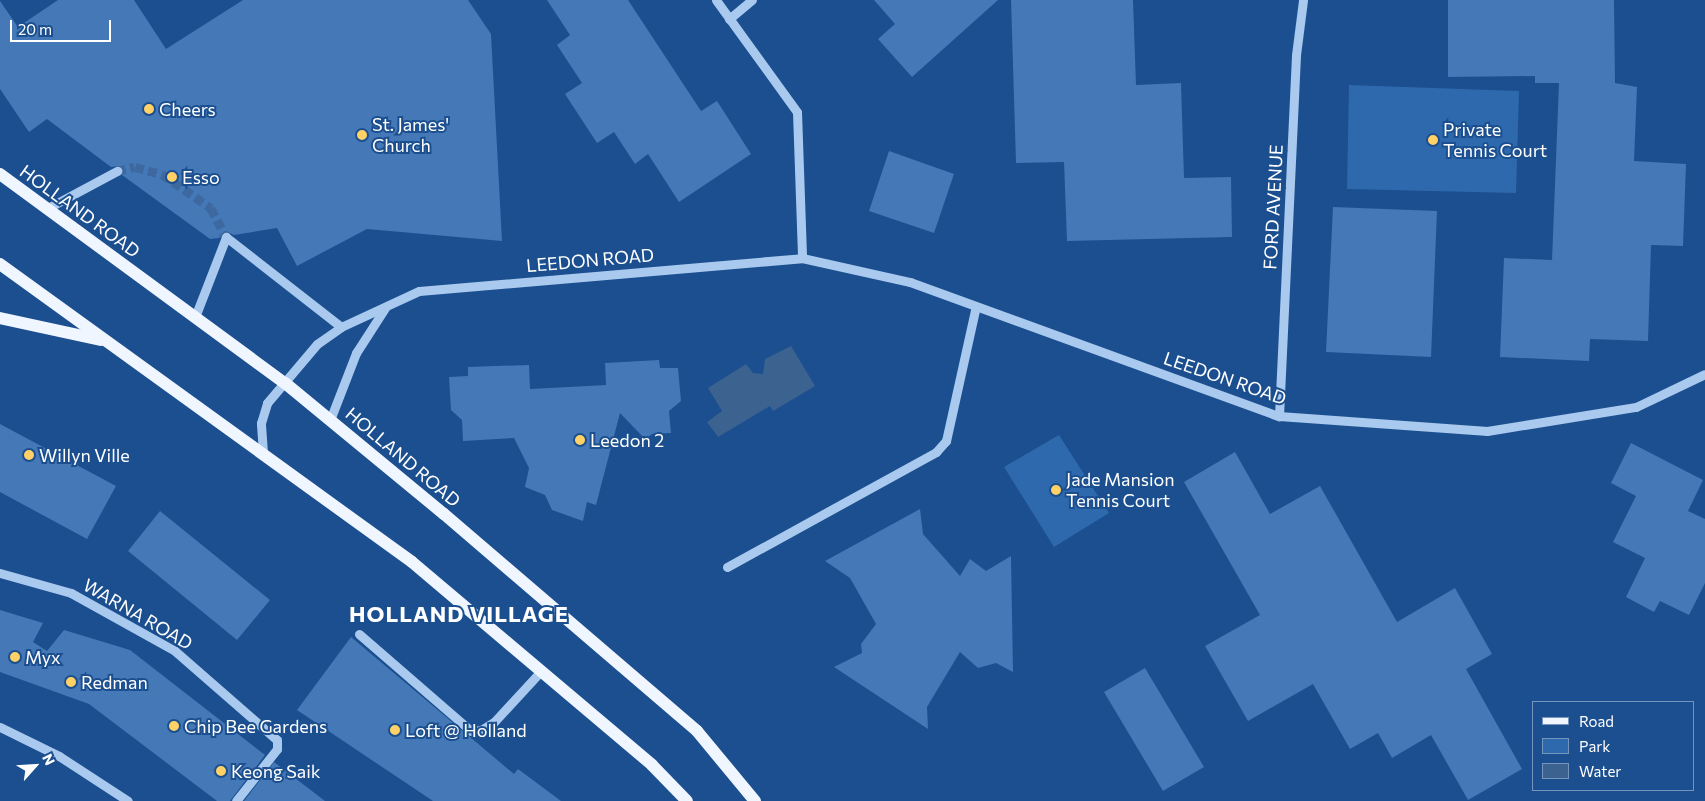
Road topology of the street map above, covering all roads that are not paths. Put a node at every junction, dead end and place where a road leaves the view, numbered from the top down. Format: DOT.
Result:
graph roads {
  1 [pos="716,0"];
  2 [pos="752,0"];
  3 [pos="1303,0"];
  4 [pos="729,19"];
  5 [pos="116,171"];
  6 [pos="0,174"];
  7 [pos="46,209"];
  8 [pos="802,258"];
  9 [pos="0,264"];
  10 [pos="976,306"];
  11 [pos="386,308"];
  12 [pos="195,317"];
  13 [pos="0,318"];
  14 [pos="341,327"];
  15 [pos="106,341"];
  16 [pos="1705,374"];
  17 [pos="285,383"];
  18 [pos="1279,416"];
  19 [pos="330,420"];
  20 [pos="263,453"];
  21 [pos="727,567"];
  22 [pos="0,573"];
  23 [pos="359,634"];
  24 [pos="541,671"];
  25 [pos="0,727"];
  26 [pos="128,801"];
  27 [pos="236,801"];
  28 [pos="687,801"];
  29 [pos="755,801"];
  1 -- 4 [label="street"];
  2 -- 4 [label="street"];
  3 -- 18 [label="street, FORD AVENUE"];
  4 -- 8 [label="street"];
  5 -- 7 [label="street"];
  6 -- 7 [label="main road, HOLLAND ROAD"];
  7 -- 12 [label="main road, HOLLAND ROAD"];
  8 -- 10 [label="street, LEEDON ROAD"];
  8 -- 11 [label="street, LEEDON ROAD"];
  9 -- 15 [label="main road"];
  10 -- 18 [label="street, LEEDON ROAD"];
  10 -- 21 [label="street"];
  11 -- 14 [label="street, LEEDON ROAD"];
  11 -- 19 [label="street, LEEDON ROAD"];
  12 -- 14 [label="street"];
  12 -- 17 [label="main road, HOLLAND ROAD"];
  13 -- 15 [label="main road"];
  14 -- 17 [label="street, LEEDON ROAD"];
  15 -- 20 [label="main road"];
  16 -- 18 [label="street, LEEDON ROAD"];
  17 -- 19 [label="main road, HOLLAND ROAD"];
  17 -- 20 [label="street, LEEDON ROAD"];
  19 -- 29 [label="main road, HOLLAND ROAD"];
  20 -- 24 [label="main road"];
  22 -- 27 [label="street, WARNA ROAD"];
  23 -- 24 [label="street"];
  24 -- 28 [label="main road"];
  25 -- 26 [label="street"];
}
